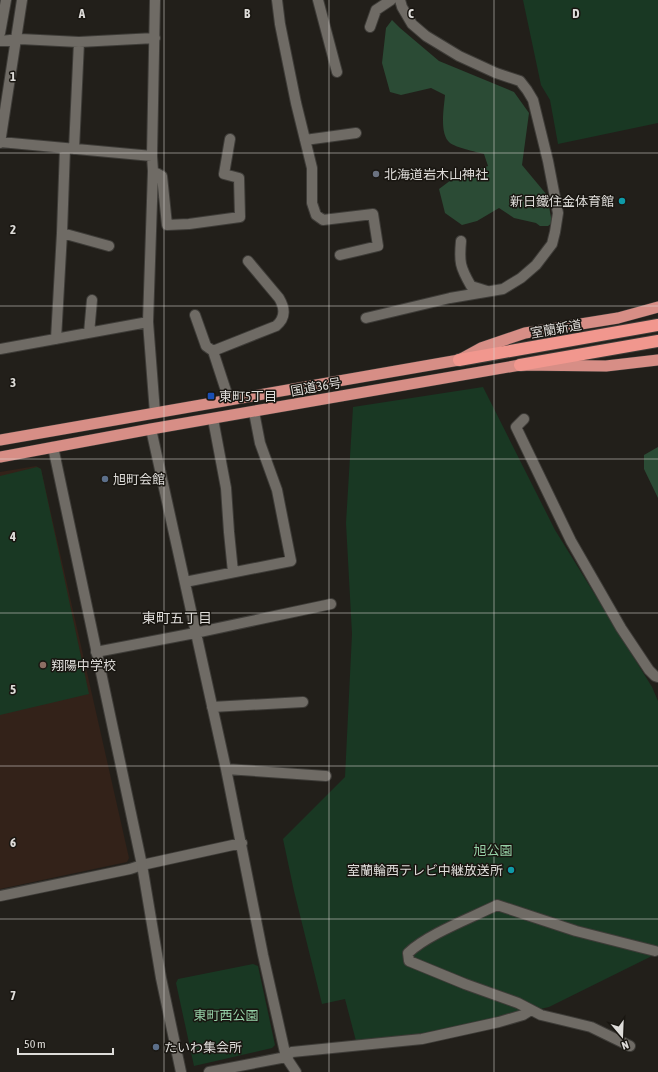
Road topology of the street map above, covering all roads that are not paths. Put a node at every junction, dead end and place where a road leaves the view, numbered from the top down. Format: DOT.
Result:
graph roads {
  1 [pos="6,0"];
  2 [pos="22,0"];
  3 [pos="155,0"];
  4 [pos="277,0"];
  5 [pos="318,0"];
  6 [pos="391,0"];
  7 [pos="400,0"];
  8 [pos="370,27"];
  9 [pos="0,33"];
  10 [pos="155,38"];
  11 [pos="16,39"];
  12 [pos="0,41"];
  13 [pos="79,42"];
  14 [pos="337,72"];
  15 [pos="356,134"];
  16 [pos="230,139"];
  17 [pos="305,140"];
  18 [pos="0,142"];
  19 [pos="70,148"];
  20 [pos="152,156"];
  21 [pos="154,171"];
  22 [pos="62,233"];
  23 [pos="461,241"];
  24 [pos="108,246"];
  25 [pos="340,255"];
  26 [pos="248,261"];
  27 [pos="489,292"];
  28 [pos="92,300"];
  29 [pos="658,307"];
  30 [pos="195,315"];
  31 [pos="366,318"];
  32 [pos="148,322"];
  33 [pos="658,325"];
  34 [pos="89,333"];
  35 [pos="56,339"];
  36 [pos="658,341"];
  37 [pos="0,349"];
  38 [pos="213,352"];
  39 [pos="459,360"];
  40 [pos="658,360"];
  41 [pos="520,366"];
  42 [pos="229,400"];
  43 [pos="254,412"];
  44 [pos="155,413"];
  45 [pos="213,419"];
  46 [pos="524,419"];
  47 [pos="151,429"];
  48 [pos="0,440"];
  49 [pos="53,448"];
  50 [pos="0,457"];
  51 [pos="233,572"];
  52 [pos="185,582"];
  53 [pos="330,604"];
  54 [pos="195,634"];
  55 [pos="96,652"];
  56 [pos="658,677"];
  57 [pos="303,702"];
  58 [pos="212,707"];
  59 [pos="226,769"];
  60 [pos="326,776"];
  61 [pos="242,842"];
  62 [pos="142,865"];
  63 [pos="0,896"];
  64 [pos="655,951"];
  65 [pos="531,1010"];
  66 [pos="630,1046"];
  67 [pos="286,1057"];
  68 [pos="181,1072"];
  69 [pos="209,1072"];
  70 [pos="296,1072"];
  1 -- 9 [label="street"];
  2 -- 11 [label="street"];
  3 -- 10 [label="street"];
  4 -- 17 [label="street"];
  5 -- 14 [label="street"];
  6 -- 8 [label="street"];
  7 -- 27 [label="street"];
  10 -- 13 [label="street"];
  10 -- 20 [label="street"];
  11 -- 12 [label="street"];
  11 -- 13 [label="street"];
  11 -- 18 [label="street"];
  13 -- 19 [label="street"];
  15 -- 17 [label="street"];
  16 -- 21 [label="street"];
  17 -- 25 [label="street"];
  18 -- 19 [label="street"];
  19 -- 20 [label="street"];
  19 -- 22 [label="street"];
  20 -- 21 [label="street"];
  21 -- 32 [label="street"];
  22 -- 24 [label="street"];
  22 -- 35 [label="street"];
  23 -- 27 [label="street"];
  26 -- 38 [label="street"];
  27 -- 31 [label="street"];
  28 -- 34 [label="street"];
  29 -- 39 [label="highway, 国道36号"];
  30 -- 38 [label="street"];
  32 -- 34 [label="street"];
  32 -- 44 [label="street"];
  33 -- 39 [label="highway, 室蘭新道"];
  34 -- 35 [label="street"];
  35 -- 37 [label="street"];
  36 -- 41 [label="highway"];
  38 -- 42 [label="street"];
  39 -- 42 [label="highway, 国道36号"];
  40 -- 41 [label="highway, 国道36号"];
  41 -- 43 [label="highway, 国道36号"];
  42 -- 44 [label="highway, 国道36号"];
  43 -- 45 [label="highway, 国道36号"];
  43 -- 51 [label="street"];
  44 -- 48 [label="highway, 国道36号"];
  45 -- 47 [label="highway, 国道36号"];
  45 -- 51 [label="street"];
  46 -- 56 [label="street"];
  47 -- 49 [label="highway, 国道36号"];
  47 -- 52 [label="street"];
  49 -- 50 [label="highway, 国道36号"];
  49 -- 55 [label="street"];
  51 -- 52 [label="street"];
  52 -- 54 [label="street"];
  53 -- 54 [label="street"];
  54 -- 55 [label="street"];
  54 -- 58 [label="street"];
  55 -- 62 [label="street"];
  57 -- 58 [label="street"];
  58 -- 59 [label="street"];
  59 -- 60 [label="street"];
  59 -- 61 [label="street"];
  61 -- 62 [label="street"];
  61 -- 67 [label="street"];
  62 -- 63 [label="street"];
  62 -- 68 [label="street"];
  64 -- 65 [label="street"];
  65 -- 66 [label="street"];
  65 -- 67 [label="street"];
  67 -- 69 [label="street"];
  67 -- 70 [label="street"];
}
